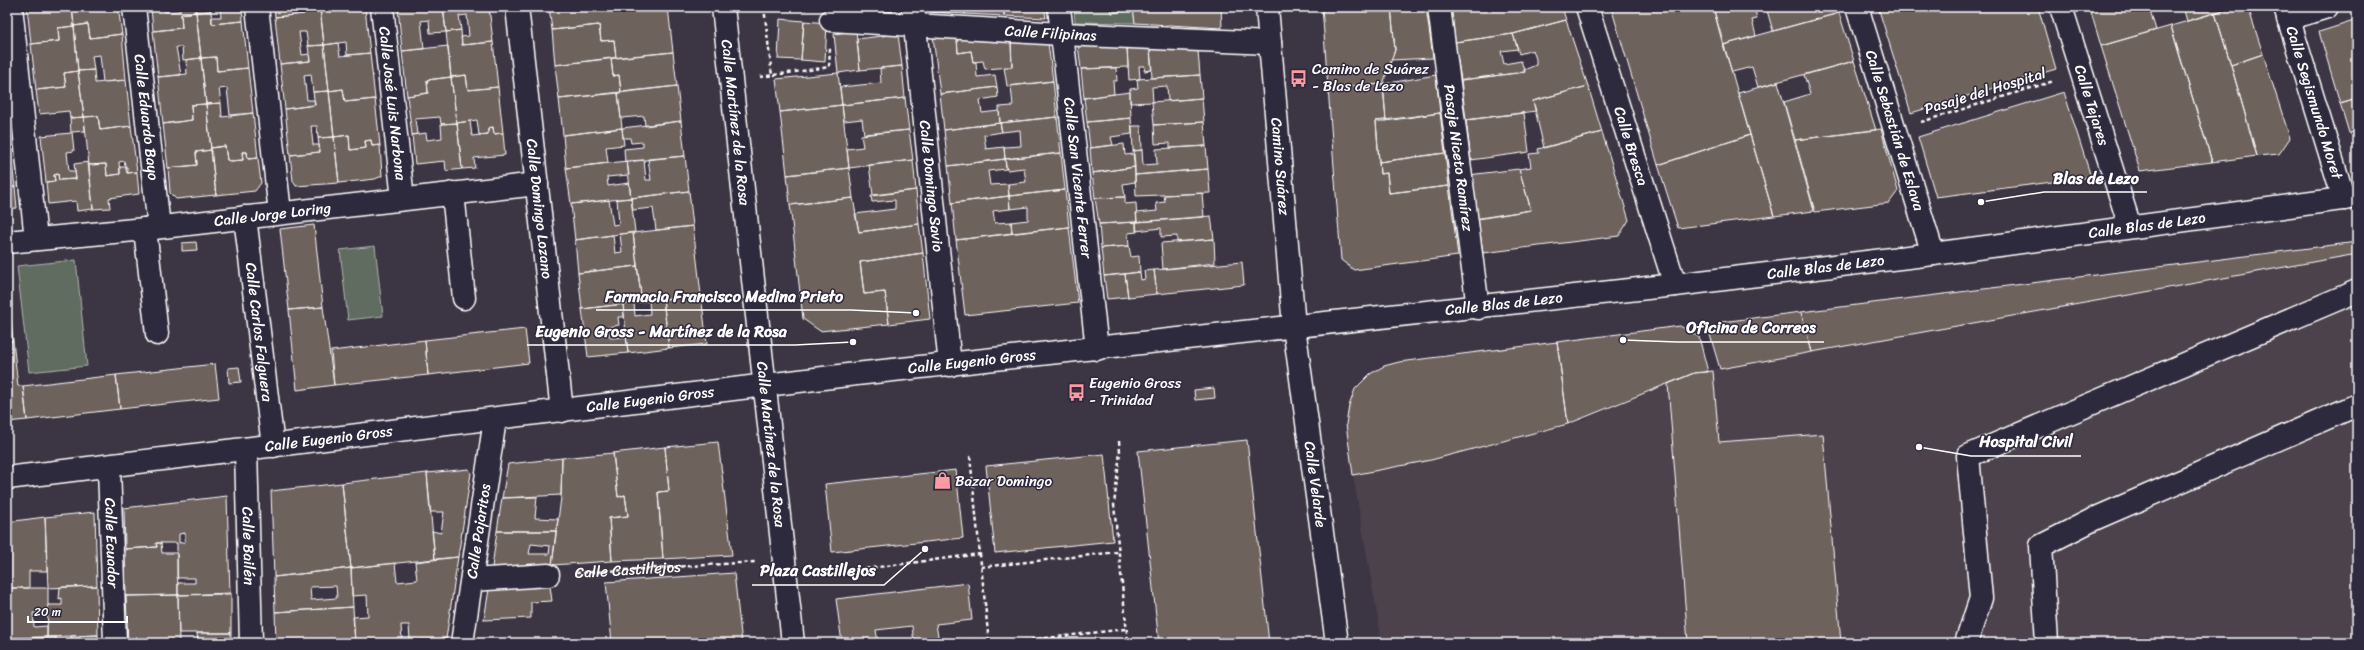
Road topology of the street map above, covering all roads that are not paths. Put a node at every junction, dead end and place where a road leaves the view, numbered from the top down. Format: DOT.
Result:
graph roads {
  1 [pos="11,7"];
  2 [pos="134,7"];
  3 [pos="257,7"];
  4 [pos="382,7"];
  5 [pos="517,7"];
  6 [pos="724,7"];
  7 [pos="1059,7"];
  8 [pos="1267,7"];
  9 [pos="1439,7"];
  10 [pos="1587,7"];
  11 [pos="1857,7"];
  12 [pos="2061,7"];
  13 [pos="2327,7"];
  14 [pos="2286,13"];
  15 [pos="914,16"];
  16 [pos="831,20"];
  17 [pos="1062,34"];
  18 [pos="1270,43"];
  19 [pos="537,184"];
  20 [pos="454,193"];
  21 [pos="2350,198"];
  22 [pos="403,199"];
  23 [pos="280,213"];
  24 [pos="245,217"];
  25 [pos="2130,227"];
  26 [pos="152,228"];
  27 [pos="36,239"];
  28 [pos="7,242"];
  29 [pos="1933,254"];
  30 [pos="1675,286"];
  31 [pos="2357,292"];
  32 [pos="464,298"];
  33 [pos="1478,308"];
  34 [pos="1294,327"];
  35 [pos="157,334"];
  36 [pos="1097,349"];
  37 [pos="950,365"];
  38 [pos="766,387"];
  39 [pos="2357,405"];
  40 [pos="562,411"];
  41 [pos="495,418"];
  42 [pos="273,446"];
  43 [pos="246,449"];
  44 [pos="109,467"];
  45 [pos="7,478"];
  46 [pos="548,574"];
  47 [pos="472,580"];
  48 [pos="115,643"];
  49 [pos="252,643"];
  50 [pos="462,643"];
  51 [pos="793,643"];
  52 [pos="1338,643"];
  53 [pos="1966,643"];
  54 [pos="2047,643"];
  1 -- 27 [label="street"];
  2 -- 26 [label="street, Calle Eduardo Bayo"];
  3 -- 23 [label="street"];
  4 -- 22 [label="street, Calle José Luis Narbona"];
  5 -- 19 [label="street, Calle Domingo Lozano"];
  6 -- 38 [label="street, Calle Martínez de la Rosa"];
  7 -- 17 [label="street, Calle San Vicente Ferrer"];
  8 -- 18 [label="street, Camino Suárez"];
  9 -- 33 [label="street, Pasaje Niceto Ramírez"];
  10 -- 30 [label="street, Calle Bresca"];
  11 -- 29 [label="street, Calle Sebastián de Eslava"];
  12 -- 25 [label="street, Calle Tejares"];
  13 -- 14 [label="street"];
  14 -- 21 [label="street, Calle Segismundo Moret"];
  15 -- 16 [label="street, Calle Filipinas"];
  15 -- 17 [label="street, Calle Filipinas"];
  15 -- 37 [label="street, Calle Domingo Savio"];
  17 -- 18 [label="street, Calle Filipinas"];
  17 -- 36 [label="street, Calle San Vicente Ferrer"];
  18 -- 34 [label="street, Camino Suárez"];
  19 -- 20 [label="street, Calle Jorge Loring"];
  19 -- 40 [label="street, Calle Domingo Lozano"];
  20 -- 22 [label="street, Calle Jorge Loring"];
  20 -- 32 [label="street"];
  21 -- 25 [label="street, Calle Blas de Lezo"];
  22 -- 23 [label="street, Calle Jorge Loring"];
  23 -- 24 [label="street, Calle Jorge Loring"];
  24 -- 26 [label="street, Calle Jorge Loring"];
  24 -- 42 [label="street, Calle Carlos Falguera"];
  25 -- 29 [label="street, Calle Blas de Lezo"];
  26 -- 27 [label="street, Calle Jorge Loring"];
  26 -- 35 [label="street, Calle Eduardo Bayo"];
  27 -- 28 [label="street, Calle Jorge Loring"];
  29 -- 30 [label="street, Calle Blas de Lezo"];
  30 -- 33 [label="street, Calle Blas de Lezo"];
  31 -- 53 [label="street"];
  33 -- 34 [label="street, Calle Blas de Lezo"];
  34 -- 36 [label="street, Calle Eugenio Gross"];
  34 -- 52 [label="street, Calle Velarde"];
  36 -- 37 [label="street, Calle Eugenio Gross"];
  37 -- 38 [label="street, Calle Eugenio Gross"];
  38 -- 40 [label="street, Calle Eugenio Gross"];
  38 -- 51 [label="street, Calle Martínez de la Rosa"];
  39 -- 54 [label="street"];
  40 -- 41 [label="street, Calle Eugenio Gross"];
  41 -- 42 [label="street, Calle Eugenio Gross"];
  41 -- 47 [label="street, Calle Pajaritos"];
  42 -- 43 [label="street, Calle Eugenio Gross"];
  43 -- 44 [label="street, Calle Eugenio Gross"];
  43 -- 49 [label="street, Calle Bailén"];
  44 -- 45 [label="street, Calle Eugenio Gross"];
  44 -- 48 [label="street, Calle Ecuador"];
  46 -- 47 [label="street"];
  47 -- 50 [label="street, Calle Pajaritos"];
}
